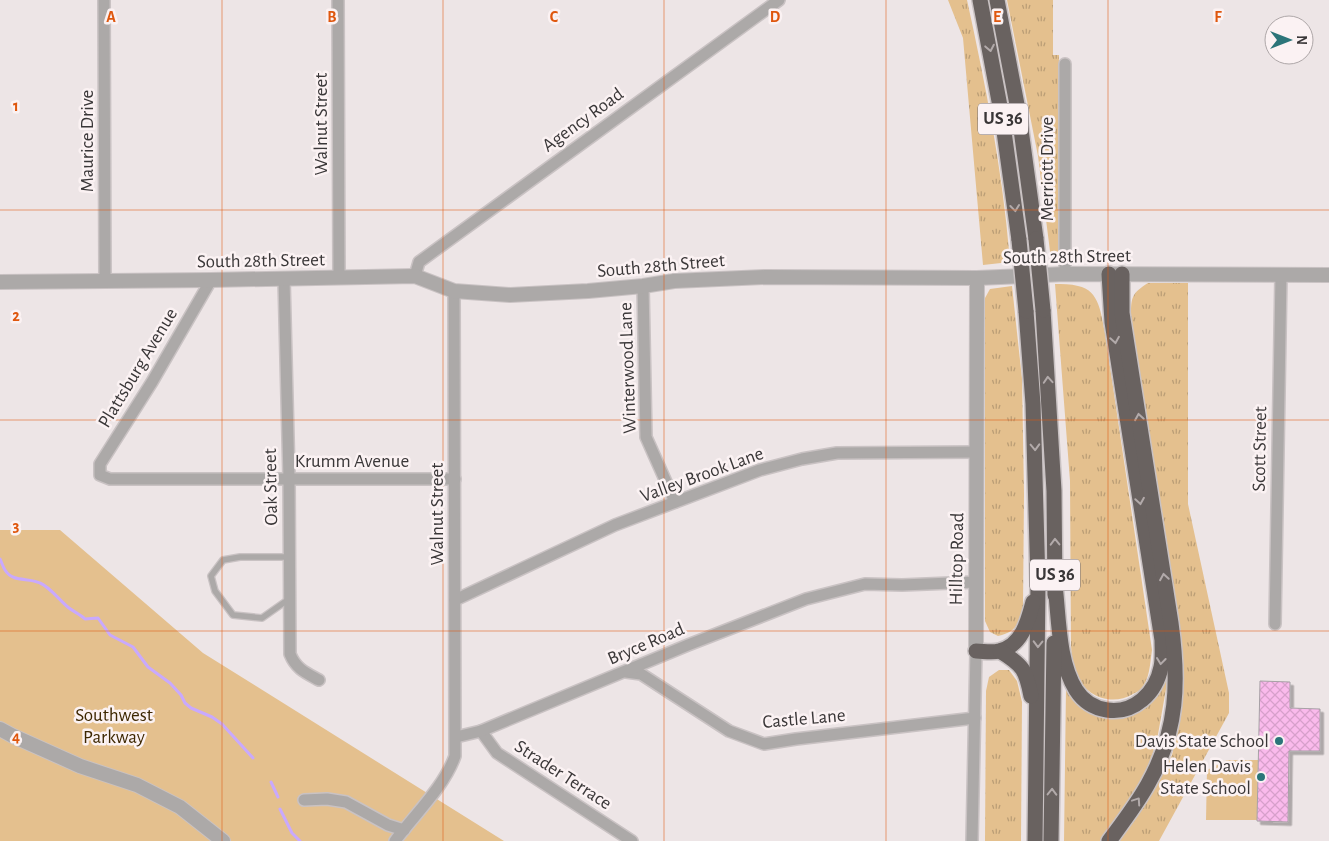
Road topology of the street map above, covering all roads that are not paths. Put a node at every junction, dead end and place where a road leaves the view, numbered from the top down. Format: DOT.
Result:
graph roads {
  1 [pos="104,0"];
  2 [pos="338,0"];
  3 [pos="780,0"];
  4 [pos="980,0"];
  5 [pos="996,0"];
  6 [pos="1065,64"];
  7 [pos="1065,274"];
  8 [pos="1116,274"];
  9 [pos="1281,275"];
  10 [pos="1329,275"];
  11 [pos="415,276"];
  12 [pos="338,278"];
  13 [pos="977,278"];
  14 [pos="284,279"];
  15 [pos="211,280"];
  16 [pos="106,281"];
  17 [pos="0,282"];
  18 [pos="644,286"];
  19 [pos="454,291"];
  20 [pos="977,452"];
  21 [pos="100,475"];
  22 [pos="289,478"];
  23 [pos="454,479"];
  24 [pos="675,502"];
  25 [pos="290,557"];
  26 [pos="976,582"];
  27 [pos="1038,584"];
  28 [pos="1056,585"];
  29 [pos="289,599"];
  30 [pos="455,600"];
  31 [pos="1275,624"];
  32 [pos="976,651"];
  33 [pos="1000,651"];
  34 [pos="623,672"];
  35 [pos="319,680"];
  36 [pos="975,718"];
  37 [pos="1036,720"];
  38 [pos="0,729"];
  39 [pos="481,731"];
  40 [pos="456,737"];
  41 [pos="304,800"];
  42 [pos="404,830"];
  43 [pos="222,841"];
  44 [pos="395,841"];
  45 [pos="632,841"];
  46 [pos="972,841"];
  47 [pos="1035,841"];
  48 [pos="1051,841"];
  49 [pos="1109,841"];
  1 -- 16 [label="street, Maurice Drive"];
  2 -- 12 [label="street, Walnut Street"];
  3 -- 11 [label="street, Agency Road"];
  4 -- 27 [label="highway, US 36, one-way, bridge"];
  28 -- 5 [label="highway, US 36, one-way, bridge"];
  6 -- 7 [label="street, Merriott Drive"];
  7 -- 8 [label="street, South 28th Street"];
  7 -- 13 [label="street, South 28th Street"];
  8 -- 9 [label="street, South 28th Street"];
  8 -- 28 [label="highway, one-way"];
  49 -- 8 [label="highway, one-way"];
  9 -- 10 [label="street, South 28th Street"];
  9 -- 31 [label="street, Scott Street"];
  11 -- 12 [label="street, South 28th Street"];
  11 -- 19 [label="street, South 28th Street"];
  12 -- 14 [label="street, South 28th Street"];
  13 -- 18 [label="street, South 28th Street"];
  13 -- 20 [label="street, Hilltop Road"];
  14 -- 15 [label="street, South 28th Street"];
  14 -- 22 [label="street, Oak Street"];
  15 -- 16 [label="street, South 28th Street"];
  15 -- 21 [label="street, Plattsburg Avenue"];
  16 -- 17 [label="street, South 28th Street"];
  18 -- 19 [label="street, South 28th Street"];
  18 -- 24 [label="street, Winterwood Lane"];
  19 -- 23 [label="street, Walnut Street"];
  20 -- 24 [label="street, Valley Brook Lane"];
  20 -- 26 [label="street, Hilltop Road"];
  21 -- 22 [label="street, Krumm Avenue"];
  22 -- 23 [label="street, Krumm Avenue"];
  22 -- 25 [label="street, Oak Street"];
  23 -- 30 [label="street, Walnut Street"];
  24 -- 30 [label="street, Valley Brook Lane"];
  25 -- 29 [label="street, Oak Street"];
  25 -- 29 [label="lane"];
  26 -- 32 [label="street, Hilltop Road"];
  26 -- 34 [label="street, Bryce Road"];
  27 -- 33 [label="highway"];
  27 -- 37 [label="highway, US 36, one-way"];
  48 -- 28 [label="highway, US 36, one-way"];
  29 -- 35 [label="street, Oak Street"];
  30 -- 40 [label="street, Walnut Street"];
  32 -- 33 [label="highway"];
  32 -- 36 [label="street, Hilltop Road"];
  33 -- 37 [label="highway"];
  34 -- 36 [label="street, Castle Lane"];
  34 -- 39 [label="street, Bryce Road"];
  36 -- 46 [label="street, Hilltop Road"];
  37 -- 47 [label="highway, US 36"];
  38 -- 43 [label="street"];
  39 -- 40 [label="street, Bryce Road"];
  39 -- 45 [label="street, Strader Terrace"];
  40 -- 42 [label="street"];
  41 -- 42 [label="street"];
  42 -- 44 [label="street"];
}
